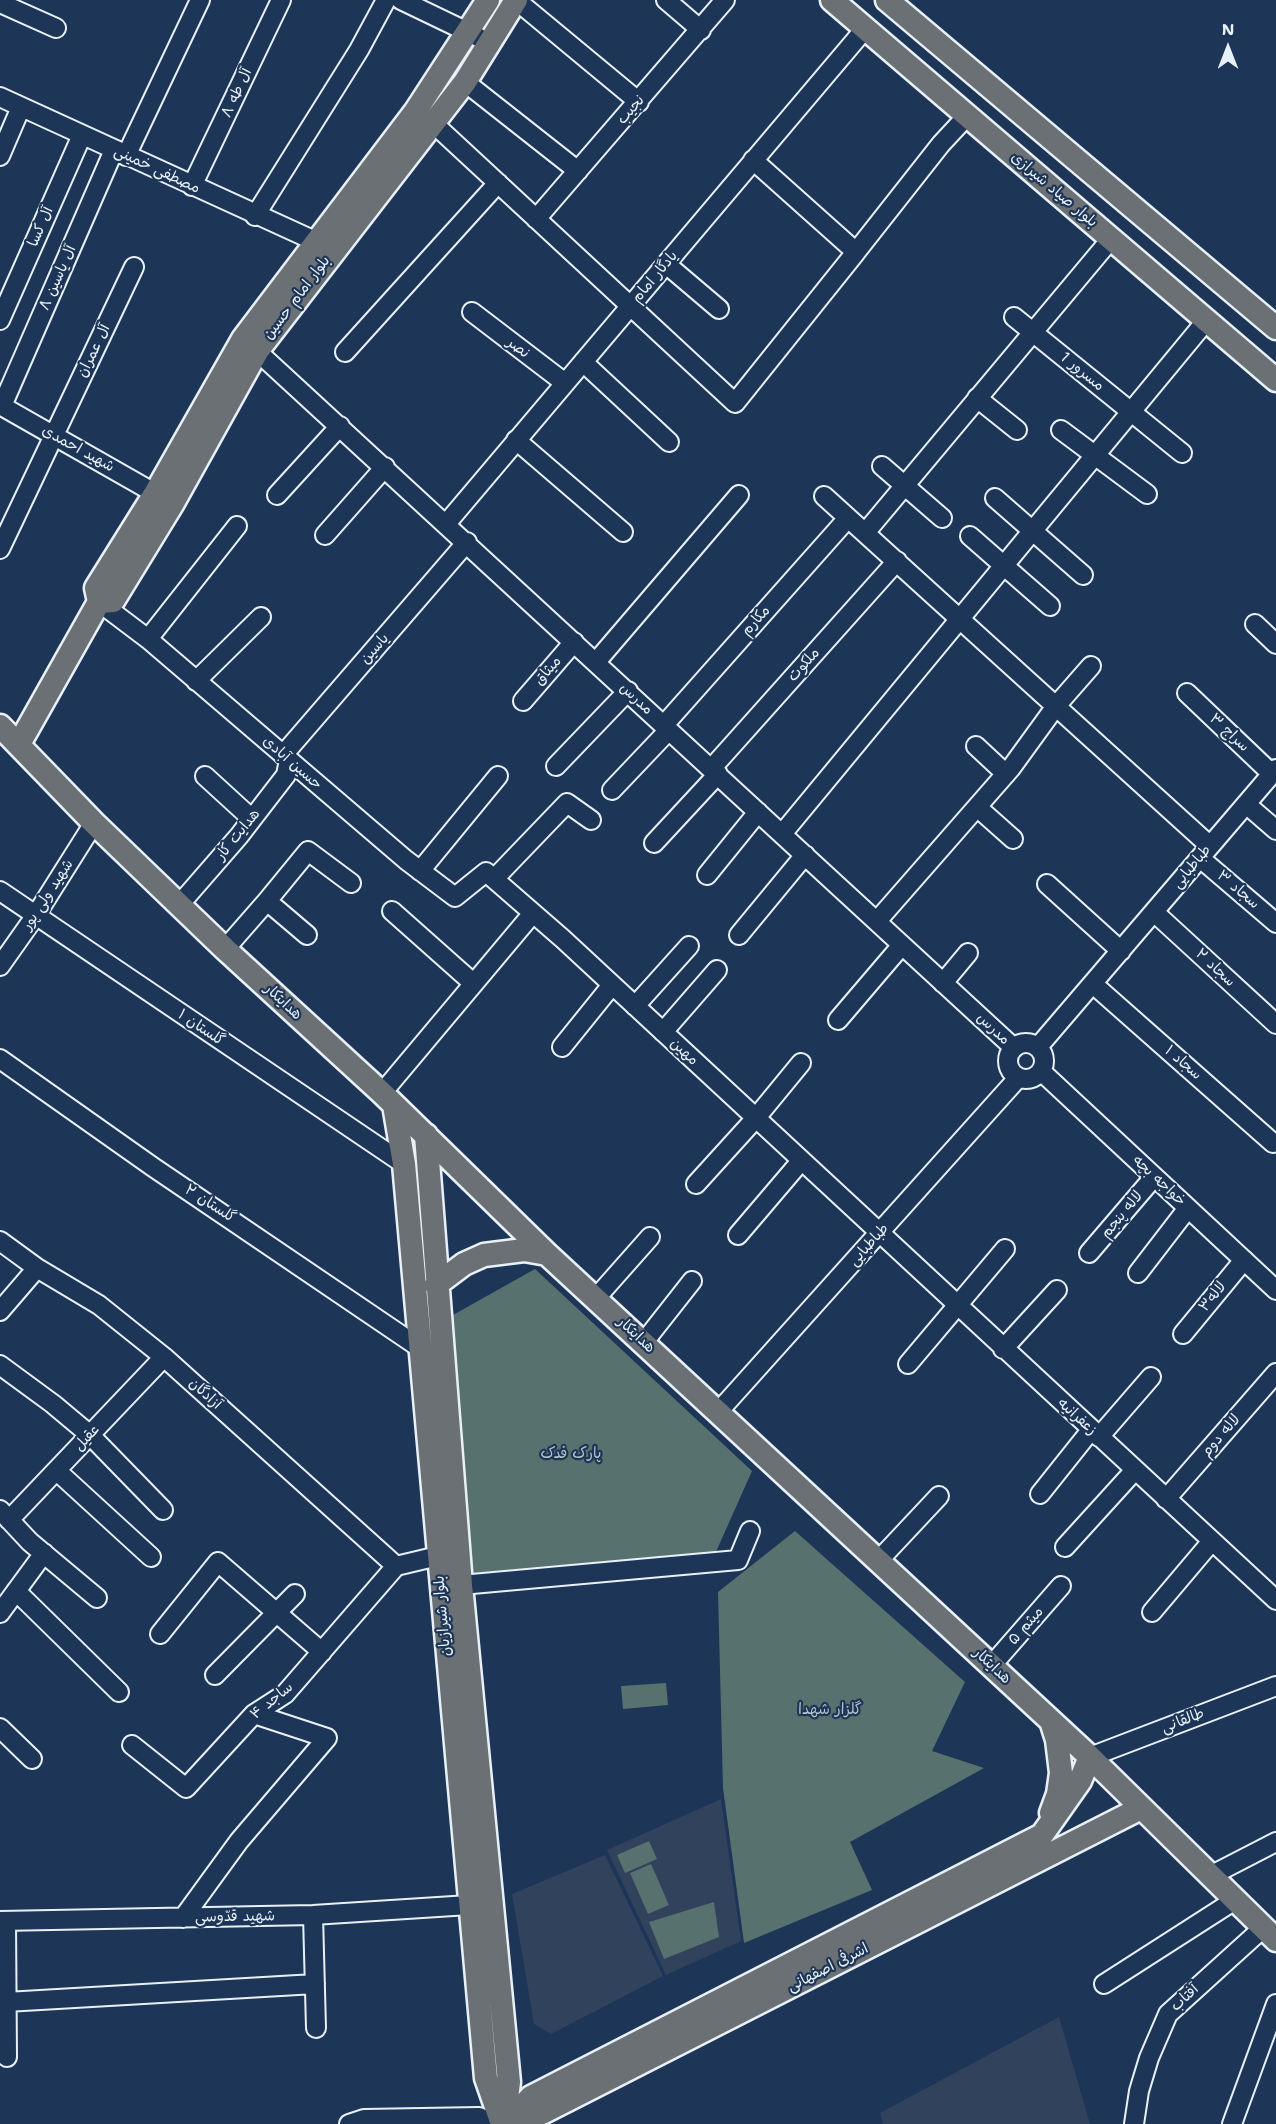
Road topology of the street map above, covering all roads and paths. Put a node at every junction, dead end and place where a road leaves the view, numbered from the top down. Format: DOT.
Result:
graph roads {
  1 [pos="200,0"];
  2 [pos="281,0"];
  3 [pos="386,0"];
  4 [pos="401,0"];
  5 [pos="488,0"];
  6 [pos="516,0"];
  7 [pos="666,0"];
  8 [pos="725,0"];
  9 [pos="832,0"];
  10 [pos="887,0"];
  11 [pos="0,3"];
  12 [pos="56,28"];
  13 [pos="701,30"];
  14 [pos="864,30"];
  15 [pos="468,31"];
  16 [pos="489,43"];
  17 [pos="465,82"];
  18 [pos="0,97"];
  19 [pos="639,102"];
  20 [pos="21,106"];
  21 [pos="967,116"];
  22 [pos="424,118"];
  23 [pos="82,135"];
  24 [pos="120,153"];
  25 [pos="0,156"];
  26 [pos="753,160"];
  27 [pos="578,171"];
  28 [pos="498,183"];
  29 [pos="192,186"];
  30 [pos="255,216"];
  31 [pos="536,219"];
  32 [pos="1111,239"];
  33 [pos="324,246"];
  34 [pos="856,252"];
  35 [pos="666,264"];
  36 [pos="134,267"];
  37 [pos="630,306"];
  38 [pos="719,309"];
  39 [pos="472,312"];
  40 [pos="1014,317"];
  41 [pos="0,320"];
  42 [pos="1206,321"];
  43 [pos="1276,328"];
  44 [pos="1033,332"];
  45 [pos="250,344"];
  46 [pos="345,352"];
  47 [pos="583,362"];
  48 [pos="1276,380"];
  49 [pos="565,383"];
  50 [pos="977,398"];
  51 [pos="1,406"];
  52 [pos="1131,412"];
  53 [pos="340,426"];
  54 [pos="1017,430"];
  55 [pos="1061,430"];
  56 [pos="54,435"];
  57 [pos="516,440"];
  58 [pos="669,442"];
  59 [pos="1182,453"];
  60 [pos="1095,456"];
  61 [pos="882,466"];
  62 [pos="385,467"];
  63 [pos="904,486"];
  64 [pos="1147,494"];
  65 [pos="277,495"];
  66 [pos="739,495"];
  67 [pos="824,496"];
  68 [pos="164,498"];
  69 [pos="995,498"];
  70 [pos="848,518"];
  71 [pos="942,518"];
  72 [pos="446,524"];
  73 [pos="237,526"];
  74 [pos="1033,531"];
  75 [pos="623,532"];
  76 [pos="865,533"];
  77 [pos="325,536"];
  78 [pos="970,536"];
  79 [pos="466,543"];
  80 [pos="0,549"];
  81 [pos="897,561"];
  82 [pos="1005,565"];
  83 [pos="1083,575"];
  84 [pos="99,602"];
  85 [pos="1050,606"];
  86 [pos="261,617"];
  87 [pos="960,619"];
  88 [pos="1255,624"];
  89 [pos="148,639"];
  90 [pos="574,642"];
  91 [pos="1276,644"];
  92 [pos="596,662"];
  93 [pos="1091,666"];
  94 [pos="196,681"];
  95 [pos="628,692"];
  96 [pos="1187,693"];
  97 [pos="523,701"];
  98 [pos="1056,706"];
  99 [pos="0,726"];
  100 [pos="666,727"];
  101 [pos="19,744"];
  102 [pos="976,746"];
  103 [pos="286,758"];
  104 [pos="556,766"];
  105 [pos="714,771"];
  106 [pos="1274,771"];
  107 [pos="1006,774"];
  108 [pos="205,776"];
  109 [pos="498,776"];
  110 [pos="612,790"];
  111 [pos="1246,804"];
  112 [pos="977,807"];
  113 [pos="758,812"];
  114 [pos="252,819"];
  115 [pos="591,820"];
  116 [pos="94,823"];
  117 [pos="1276,830"];
  118 [pos="782,834"];
  119 [pos="1013,839"];
  120 [pos="654,843"];
  121 [pos="1205,852"];
  122 [pos="805,855"];
  123 [pos="420,871"];
  124 [pos="707,875"];
  125 [pos="490,876"];
  126 [pos="351,883"];
  127 [pos="1047,885"];
  128 [pos="0,891"];
  129 [pos="267,901"];
  130 [pos="179,905"];
  131 [pos="392,911"];
  132 [pos="1154,912"];
  133 [pos="533,913"];
  134 [pos="36,915"];
  135 [pos="877,921"];
  136 [pos="1276,923"];
  137 [pos="307,935"];
  138 [pos="739,935"];
  139 [pos="902,945"];
  140 [pos="689,946"];
  141 [pos="225,949"];
  142 [pos="1121,951"];
  143 [pos="968,953"];
  144 [pos="0,966"];
  145 [pos="717,970"];
  146 [pos="473,983"];
  147 [pos="943,983"];
  148 [pos="1093,984"];
  149 [pos="612,985"];
  150 [pos="635,1006"];
  151 [pos="838,1020"];
  152 [pos="1276,1024"];
  153 [pos="663,1032"];
  154 [pos="562,1047"];
  155 [pos="1038,1047"];
  156 [pos="1014,1048"];
  157 [pos="0,1059"];
  158 [pos="801,1062"];
  159 [pos="1042,1072"];
  160 [pos="1018,1078"];
  161 [pos="388,1099"];
  162 [pos="755,1119"];
  163 [pos="426,1135"];
  164 [pos="1273,1143"];
  165 [pos="429,1161"];
  166 [pos="801,1161"];
  167 [pos="404,1164"];
  168 [pos="1154,1176"];
  169 [pos="696,1184"];
  170 [pos="1188,1208"];
  171 [pos="879,1234"];
  172 [pos="738,1235"];
  173 [pos="650,1237"];
  174 [pos="0,1240"];
  175 [pos="1005,1249"];
  176 [pos="1089,1253"];
  177 [pos="547,1254"];
  178 [pos="1244,1260"];
  179 [pos="37,1268"];
  180 [pos="1137,1273"];
  181 [pos="692,1281"];
  182 [pos="436,1285"];
  183 [pos="1057,1290"];
  184 [pos="1276,1290"];
  185 [pos="596,1298"];
  186 [pos="958,1307"];
  187 [pos="0,1311"];
  188 [pos="1183,1334"];
  189 [pos="644,1342"];
  190 [pos="420,1348"];
  191 [pos="1003,1349"];
  192 [pos="164,1357"];
  193 [pos="908,1364"];
  194 [pos="0,1365"];
  195 [pos="1276,1373"];
  196 [pos="1151,1377"];
  197 [pos="719,1411"];
  198 [pos="1095,1433"];
  199 [pos="90,1435"];
  200 [pos="57,1470"];
  201 [pos="1134,1470"];
  202 [pos="1040,1494"];
  203 [pos="939,1496"];
  204 [pos="1166,1499"];
  205 [pos="163,1510"];
  206 [pos="5,1515"];
  207 [pos="750,1532"];
  208 [pos="1212,1541"];
  209 [pos="1065,1547"];
  210 [pos="44,1553"];
  211 [pos="438,1556"];
  212 [pos="150,1557"];
  213 [pos="879,1560"];
  214 [pos="396,1566"];
  215 [pos="462,1584"];
  216 [pos="1061,1587"];
  217 [pos="16,1591"];
  218 [pos="295,1594"];
  219 [pos="97,1598"];
  220 [pos="1276,1600"];
  221 [pos="1152,1612"];
  222 [pos="0,1613"];
  223 [pos="277,1613"];
  224 [pos="160,1634"];
  225 [pos="322,1652"];
  226 [pos="992,1665"];
  227 [pos="215,1674"];
  228 [pos="1276,1686"];
  229 [pos="119,1692"];
  230 [pos="254,1714"];
  231 [pos="1051,1721"];
  232 [pos="0,1728"];
  233 [pos="132,1745"];
  234 [pos="1090,1757"];
  235 [pos="32,1760"];
  236 [pos="1141,1808"];
  237 [pos="1042,1835"];
  238 [pos="1276,1842"];
  239 [pos="1210,1876"];
  240 [pos="1235,1900"];
  241 [pos="469,1905"];
  242 [pos="313,1916"];
  243 [pos="183,1918"];
  244 [pos="3,1921"];
  245 [pos="1269,1934"];
  246 [pos="315,1984"];
  247 [pos="1104,1984"];
  248 [pos="6,2002"];
  249 [pos="1276,2004"];
  250 [pos="316,2028"];
  251 [pos="6,2057"];
  252 [pos="349,2124"];
  253 [pos="495,2124"];
  254 [pos="504,2124"];
  255 [pos="512,2124"];
  256 [pos="1134,2124"];
  257 [pos="1232,2124"];
  1 -- 24 [label="street, آل یاسین ۸"];
  2 -- 29 [label="street, آل طه ۸"];
  3 -- 30 [label="street"];
  4 -- 15 [label="street"];
  5 -- 15 [label="main road, بلوار امام حسین"];
  6 -- 16 [label="main road, بلوار امام حسین"];
  6 -- 19 [label="street"];
  7 -- 13 [label="street"];
  8 -- 13 [label="street, نجیب"];
  9 -- 14 [label="main road, بلوار صیاد شیرازی"];
  10 -- 43 [label="main road"];
  11 -- 12 [label="street"];
  13 -- 19 [label="street, نجیب"];
  14 -- 21 [label="main road, بلوار صیاد شیرازی"];
  14 -- 26 [label="street, یادگار امام"];
  15 -- 16 [label="street"];
  15 -- 22 [label="main road, بلوار امام حسین"];
  16 -- 17 [label="main road, بلوار امام حسین"];
  17 -- 22 [label="main road, بلوار امام حسین"];
  17 -- 27 [label="street"];
  18 -- 20 [label="street, مصطفی خمینی"];
  19 -- 27 [label="street, نجیب"];
  20 -- 23 [label="street, مصطفی خمینی"];
  20 -- 25 [label="street"];
  21 -- 32 [label="main road, بلوار صیاد شیرازی"];
  21 -- 34 [label="street"];
  22 -- 28 [label="street"];
  22 -- 33 [label="main road, بلوار امام حسین"];
  23 -- 24 [label="street, مصطفی خمینی"];
  23 -- 41 [label="street, آل کسا"];
  24 -- 29 [label="street, مصطفی خمینی"];
  24 -- 51 [label="street, آل یاسین ۸"];
  26 -- 34 [label="street"];
  26 -- 35 [label="street, یادگار امام"];
  27 -- 31 [label="street, نجیب"];
  28 -- 31 [label="street"];
  28 -- 46 [label="street"];
  29 -- 30 [label="street, مصطفی خمینی"];
  30 -- 33 [label="street, مصطفی خمینی"];
  31 -- 37 [label="street"];
  32 -- 42 [label="main road, بلوار صیاد شیرازی"];
  32 -- 44 [label="street"];
  33 -- 45 [label="main road, بلوار امام حسین"];
  34 -- 37 [label="street"];
  35 -- 37 [label="street, یادگار امام"];
  35 -- 38 [label="street"];
  36 -- 56 [label="street, آل عمران"];
  37 -- 47 [label="street, یادگار امام"];
  39 -- 49 [label="street, نصر"];
  40 -- 44 [label="street, مسرور 1"];
  42 -- 48 [label="main road, بلوار صیاد شیرازی"];
  42 -- 52 [label="street"];
  44 -- 50 [label="street"];
  44 -- 52 [label="street, مسرور 1"];
  45 -- 53 [label="street, مدرس"];
  45 -- 68 [label="main road, بلوار امام حسین"];
  47 -- 49 [label="street, یادگار امام"];
  47 -- 58 [label="street"];
  49 -- 57 [label="street, یادگار امام"];
  50 -- 54 [label="street"];
  50 -- 63 [label="street"];
  51 -- 56 [label="street, شهید احمدی"];
  52 -- 59 [label="street, مسرور 1"];
  52 -- 60 [label="street"];
  53 -- 62 [label="street, مدرس"];
  53 -- 65 [label="street"];
  55 -- 60 [label="street"];
  56 -- 68 [label="street, شهید احمدی"];
  56 -- 80 [label="street, آل عمران"];
  57 -- 72 [label="street, یادگار امام"];
  57 -- 75 [label="street"];
  60 -- 64 [label="street"];
  60 -- 74 [label="street"];
  61 -- 63 [label="street"];
  62 -- 72 [label="street, مدرس"];
  62 -- 77 [label="street"];
  63 -- 71 [label="street"];
  63 -- 76 [label="street"];
  66 -- 92 [label="street"];
  67 -- 70 [label="street, سجاد ۳"];
  68 -- 84 [label="main road, بلوار امام حسین"];
  69 -- 74 [label="street"];
  70 -- 76 [label="street, سجاد ۳"];
  70 -- 100 [label="street, مکارم"];
  72 -- 79 [label="street, مدرس"];
  73 -- 89 [label="street"];
  74 -- 82 [label="street"];
  74 -- 83 [label="street"];
  76 -- 81 [label="street, سجاد ۳"];
  78 -- 82 [label="street"];
  79 -- 90 [label="street, مدرس"];
  79 -- 103 [label="street, یاسین"];
  81 -- 87 [label="street, سجاد ۳"];
  81 -- 105 [label="street, ملکوت"];
  82 -- 85 [label="street"];
  82 -- 87 [label="street"];
  84 -- 89 [label="street, حسین آبادی"];
  84 -- 101 [label="main road, بلوار امام حسین"];
  86 -- 94 [label="street"];
  87 -- 98 [label="street, سجاد ۳"];
  87 -- 118 [label="street"];
  88 -- 91 [label="street"];
  89 -- 94 [label="street, حسین آبادی"];
  90 -- 92 [label="street, مدرس"];
  90 -- 97 [label="street, میثاق"];
  92 -- 95 [label="street, مدرس"];
  93 -- 98 [label="street"];
  94 -- 103 [label="street, حسین آبادی"];
  95 -- 100 [label="street, مدرس"];
  95 -- 104 [label="street"];
  96 -- 106 [label="street, سراج ۳"];
  98 -- 107 [label="street"];
  98 -- 121 [label="street, سجاد ۳"];
  99 -- 101 [label="main road, هدایتکار"];
  100 -- 105 [label="street, مدرس"];
  100 -- 110 [label="street, مکارم"];
  101 -- 116 [label="main road, هدایتکار"];
  102 -- 107 [label="street"];
  103 -- 114 [label="street, هدایت کار"];
  103 -- 123 [label="street, حسین آبادی"];
  105 -- 113 [label="street, مدرس"];
  105 -- 120 [label="street, ملکوت"];
  106 -- 111 [label="street, طباطبایی"];
  107 -- 112 [label="street"];
  108 -- 114 [label="street"];
  109 -- 123 [label="street"];
  111 -- 117 [label="street"];
  111 -- 121 [label="street, طباطبایی"];
  112 -- 119 [label="street"];
  112 -- 135 [label="street"];
  113 -- 118 [label="street, مدرس"];
  113 -- 124 [label="street"];
  114 -- 130 [label="street, هدایت کار"];
  115 -- 125 [label="street"];
  116 -- 130 [label="main road, هدایتکار"];
  116 -- 134 [label="street, شهید ولی پور"];
  118 -- 122 [label="street, مدرس"];
  121 -- 132 [label="street, طباطبایی"];
  121 -- 136 [label="street, سجاد ۳"];
  122 -- 135 [label="street, مدرس"];
  122 -- 138 [label="street"];
  123 -- 125 [label="street, حسین آبادی"];
  125 -- 133 [label="street, مهین"];
  126 -- 129 [label="street"];
  127 -- 142 [label="street"];
  128 -- 134 [label="street, گلستان ۱"];
  129 -- 137 [label="street"];
  129 -- 141 [label="street"];
  130 -- 141 [label="main road, هدایتکار"];
  131 -- 146 [label="street"];
  132 -- 142 [label="street, طباطبایی"];
  132 -- 152 [label="street, سجاد ۲"];
  133 -- 146 [label="street"];
  133 -- 149 [label="street, مهین"];
  134 -- 144 [label="street, شهید ولی پور"];
  134 -- 167 [label="street, گلستان ۱"];
  135 -- 139 [label="street, مدرس"];
  139 -- 147 [label="street, مدرس"];
  139 -- 151 [label="street"];
  140 -- 150 [label="street"];
  141 -- 161 [label="main road, هدایتکار"];
  142 -- 148 [label="street, طباطبایی"];
  143 -- 147 [label="street"];
  145 -- 153 [label="street"];
  146 -- 161 [label="street"];
  147 -- 156 [label="street, مدرس"];
  148 -- 155 [label="street, طباطبایی"];
  148 -- 164 [label="street, سجاد ۱"];
  149 -- 150 [label="street, مهین"];
  149 -- 154 [label="street"];
  150 -- 153 [label="street, مهین"];
  153 -- 162 [label="street, مهین"];
  155 -- 156 [label="street"];
  155 -- 159 [label="street"];
  156 -- 160 [label="street"];
  157 -- 190 [label="street, گلستان ۲"];
  158 -- 162 [label="street"];
  159 -- 160 [label="street"];
  159 -- 168 [label="street, خواجه بچه"];
  160 -- 171 [label="street, طباطبایی"];
  161 -- 163 [label="main road, هدایتکار"];
  161 -- 167 [label="main road, بلوار شیرازیان"];
  162 -- 166 [label="street, مهین"];
  162 -- 169 [label="street"];
  163 -- 165 [label="main road, بلوار شیرازیان"];
  163 -- 177 [label="main road, هدایتکار"];
  165 -- 167 [label="main road"];
  165 -- 182 [label="main road, بلوار شیرازیان"];
  166 -- 171 [label="street, مهین"];
  166 -- 172 [label="street"];
  167 -- 190 [label="main road, بلوار شیرازیان"];
  168 -- 170 [label="street, خواجه بچه"];
  168 -- 176 [label="street, لاله پنجم"];
  170 -- 178 [label="street, خواجه بچه"];
  170 -- 180 [label="street"];
  171 -- 186 [label="street, زعفرانیه"];
  171 -- 197 [label="street, طباطبایی"];
  173 -- 185 [label="street"];
  174 -- 179 [label="street, آزادگان"];
  175 -- 186 [label="street"];
  177 -- 182 [label="main road"];
  177 -- 185 [label="main road, هدایتکار"];
  178 -- 184 [label="street, خواجه بچه"];
  178 -- 188 [label="street, لاله۳"];
  179 -- 187 [label="street"];
  179 -- 192 [label="street, آزادگان"];
  181 -- 189 [label="street"];
  182 -- 215 [label="main road, بلوار شیرازیان"];
  183 -- 191 [label="street"];
  185 -- 189 [label="main road, هدایتکار"];
  186 -- 191 [label="street, زعفرانیه"];
  186 -- 193 [label="street"];
  189 -- 197 [label="main road, هدایتکار"];
  190 -- 211 [label="main road, بلوار شیرازیان"];
  191 -- 198 [label="street, زعفرانیه"];
  192 -- 199 [label="street, عقیل"];
  192 -- 214 [label="street, آزادگان"];
  194 -- 199 [label="street"];
  195 -- 204 [label="street, لاله دوم"];
  196 -- 198 [label="street"];
  197 -- 213 [label="main road, هدایتکار"];
  198 -- 201 [label="street, زعفرانیه"];
  198 -- 202 [label="street"];
  199 -- 200 [label="street, عقیل"];
  199 -- 205 [label="street"];
  200 -- 206 [label="street, عقیل"];
  200 -- 212 [label="street"];
  201 -- 204 [label="street, زعفرانیه"];
  201 -- 209 [label="street"];
  203 -- 213 [label="street"];
  204 -- 208 [label="street, زعفرانیه"];
  206 -- 210 [label="street"];
  207 -- 215 [label="street"];
  208 -- 220 [label="street, زعفرانیه"];
  208 -- 221 [label="street"];
  210 -- 217 [label="street"];
  210 -- 219 [label="street"];
  211 -- 214 [label="street"];
  211 -- 241 [label="main road, بلوار شیرازیان"];
  213 -- 226 [label="main road, هدایتکار"];
  214 -- 225 [label="street, ساجد ۴"];
  215 -- 254 [label="main road, بلوار شیرازیان"];
  216 -- 226 [label="street, میثم ۵"];
  217 -- 222 [label="street"];
  217 -- 229 [label="street"];
  218 -- 223 [label="street"];
  223 -- 224 [label="street"];
  223 -- 225 [label="street"];
  223 -- 227 [label="street"];
  225 -- 230 [label="street, ساجد ۴"];
  226 -- 231 [label="main road, هدایتکار"];
  228 -- 234 [label="street, طالقانی"];
  230 -- 233 [label="street, ساجد ۴"];
  230 -- 243 [label="street"];
  231 -- 234 [label="main road, هدایتکار"];
  231 -- 237 [label="main road"];
  232 -- 235 [label="street"];
  234 -- 236 [label="main road, هدایتکار"];
  234 -- 237 [label="main road, اشرفی اصفهانی"];
  236 -- 239 [label="main road, هدایتکار"];
  236 -- 255 [label="main road, اشرفی اصفهانی"];
  237 -- 254 [label="main road, اشرفی اصفهانی"];
  238 -- 239 [label="street"];
  239 -- 240 [label="main road, هدایتکار"];
  240 -- 245 [label="main road, هدایتکار"];
  240 -- 247 [label="street"];
  241 -- 242 [label="street, شهید قدّوسی"];
  241 -- 254 [label="main road, بلوار شیرازیان"];
  242 -- 243 [label="street, شهید قدّوسی"];
  242 -- 246 [label="street"];
  243 -- 244 [label="street, شهید قدّوسی"];
  244 -- 248 [label="street"];
  245 -- 256 [label="street, آفتاب"];
  246 -- 248 [label="street"];
  246 -- 250 [label="street"];
  248 -- 251 [label="street"];
  249 -- 257 [label="street"];
  252 -- 253 [label="street"];
}
